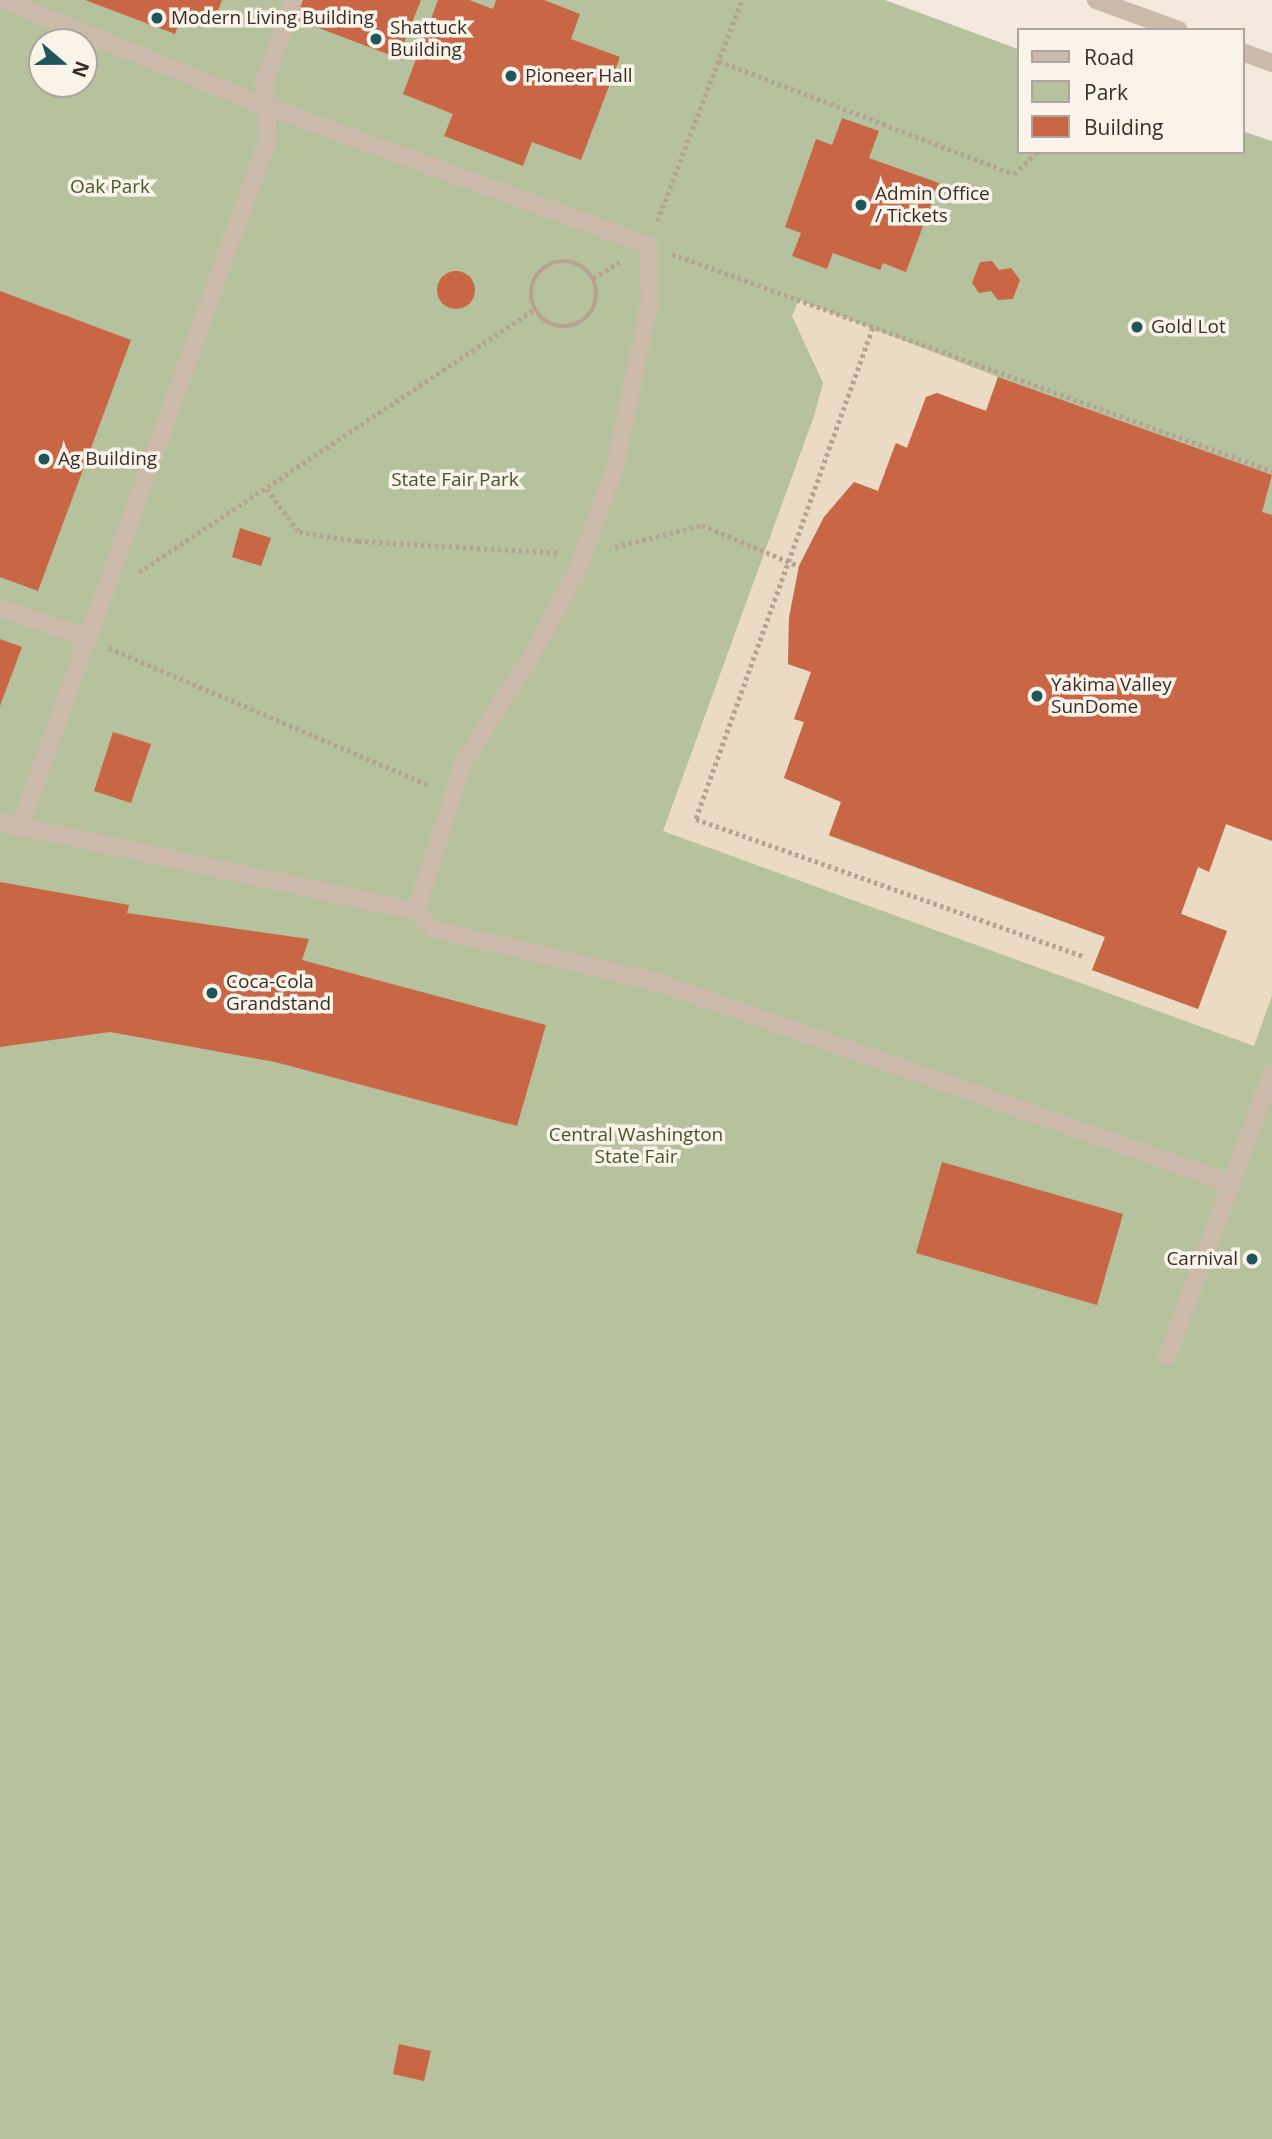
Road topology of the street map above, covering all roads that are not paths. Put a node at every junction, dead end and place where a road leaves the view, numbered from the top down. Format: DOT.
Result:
graph roads {
  1 [pos="4,0"];
  2 [pos="293,0"];
  3 [pos="1096,0"];
  4 [pos="1173,28"];
  5 [pos="1244,53"];
  6 [pos="1272,63"];
  7 [pos="266,106"];
  8 [pos="0,608"];
  9 [pos="88,638"];
  10 [pos="0,822"];
  11 [pos="19,829"];
  12 [pos="416,911"];
  13 [pos="1272,1073"];
  14 [pos="1231,1183"];
  15 [pos="1167,1357"];
  1 -- 7 [label="street"];
  2 -- 7 [label="street"];
  3 -- 4 [label="street"];
  5 -- 6 [label="street"];
  7 -- 9 [label="street"];
  7 -- 12 [label="street"];
  8 -- 9 [label="street"];
  9 -- 11 [label="street"];
  10 -- 11 [label="street"];
  11 -- 12 [label="street"];
  12 -- 14 [label="street"];
  13 -- 14 [label="street"];
  14 -- 15 [label="street"];
}
